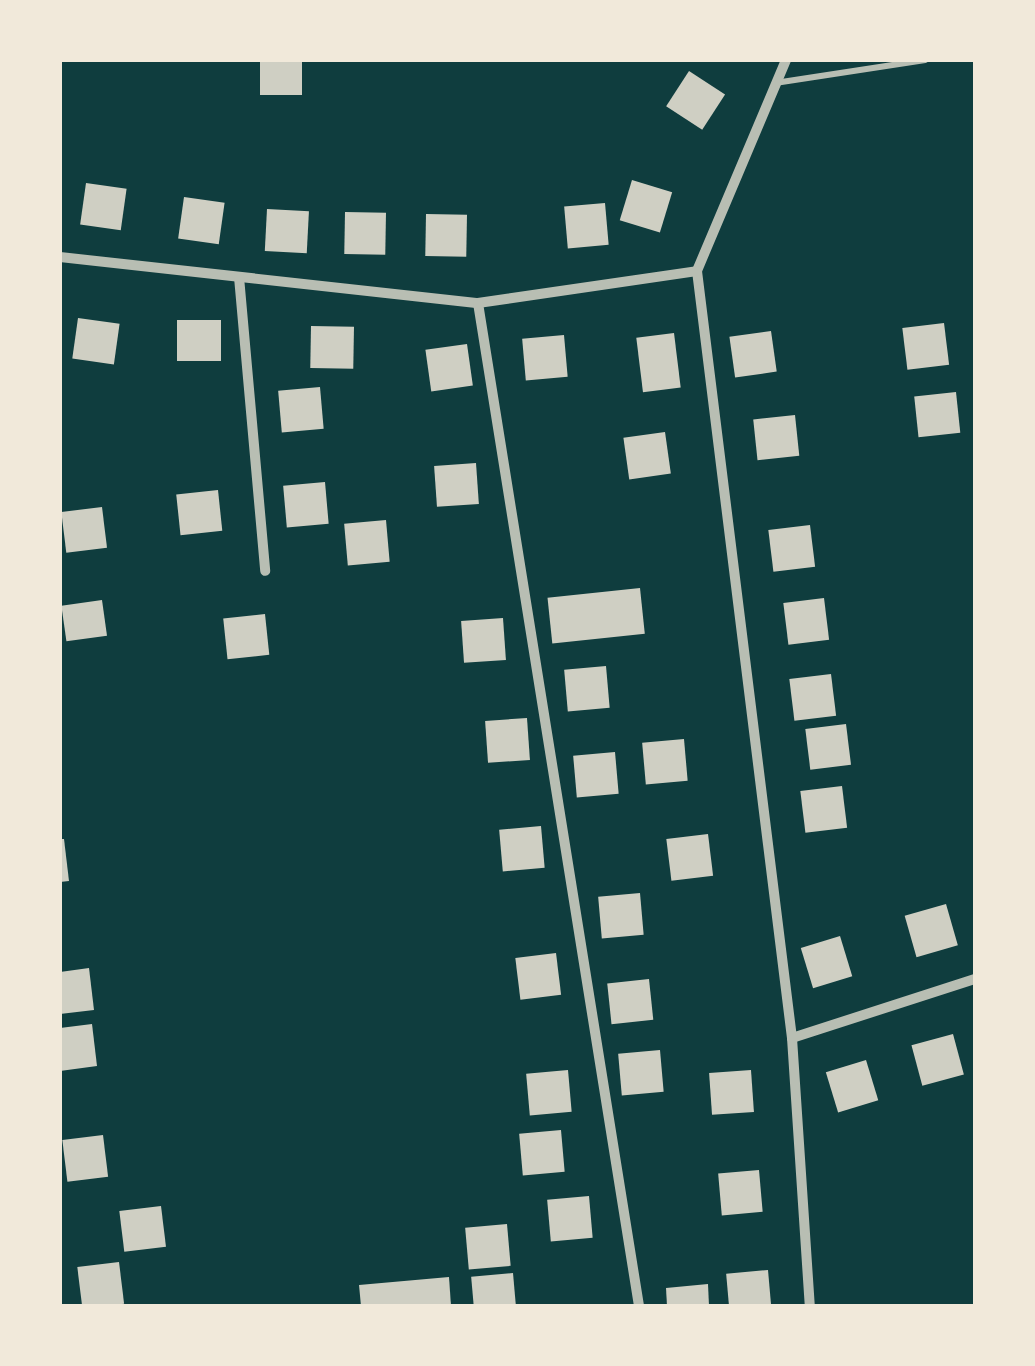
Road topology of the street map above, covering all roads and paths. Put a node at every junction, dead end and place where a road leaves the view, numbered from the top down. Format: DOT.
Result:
graph roads {
  1 [pos="786,60"];
  2 [pos="925,60"];
  3 [pos="774,84"];
  4 [pos="60,257"];
  5 [pos="697,271"];
  6 [pos="240,277"];
  7 [pos="478,303"];
  8 [pos="265,570"];
  9 [pos="975,978"];
  10 [pos="792,1038"];
  11 [pos="639,1306"];
  12 [pos="810,1306"];
  1 -- 3 [label="street"];
  2 -- 3 [label="lane"];
  3 -- 5 [label="street"];
  4 -- 6 [label="street"];
  5 -- 7 [label="street"];
  5 -- 10 [label="street"];
  6 -- 7 [label="street"];
  6 -- 8 [label="street"];
  7 -- 11 [label="street"];
  9 -- 10 [label="street"];
  10 -- 12 [label="street"];
}
